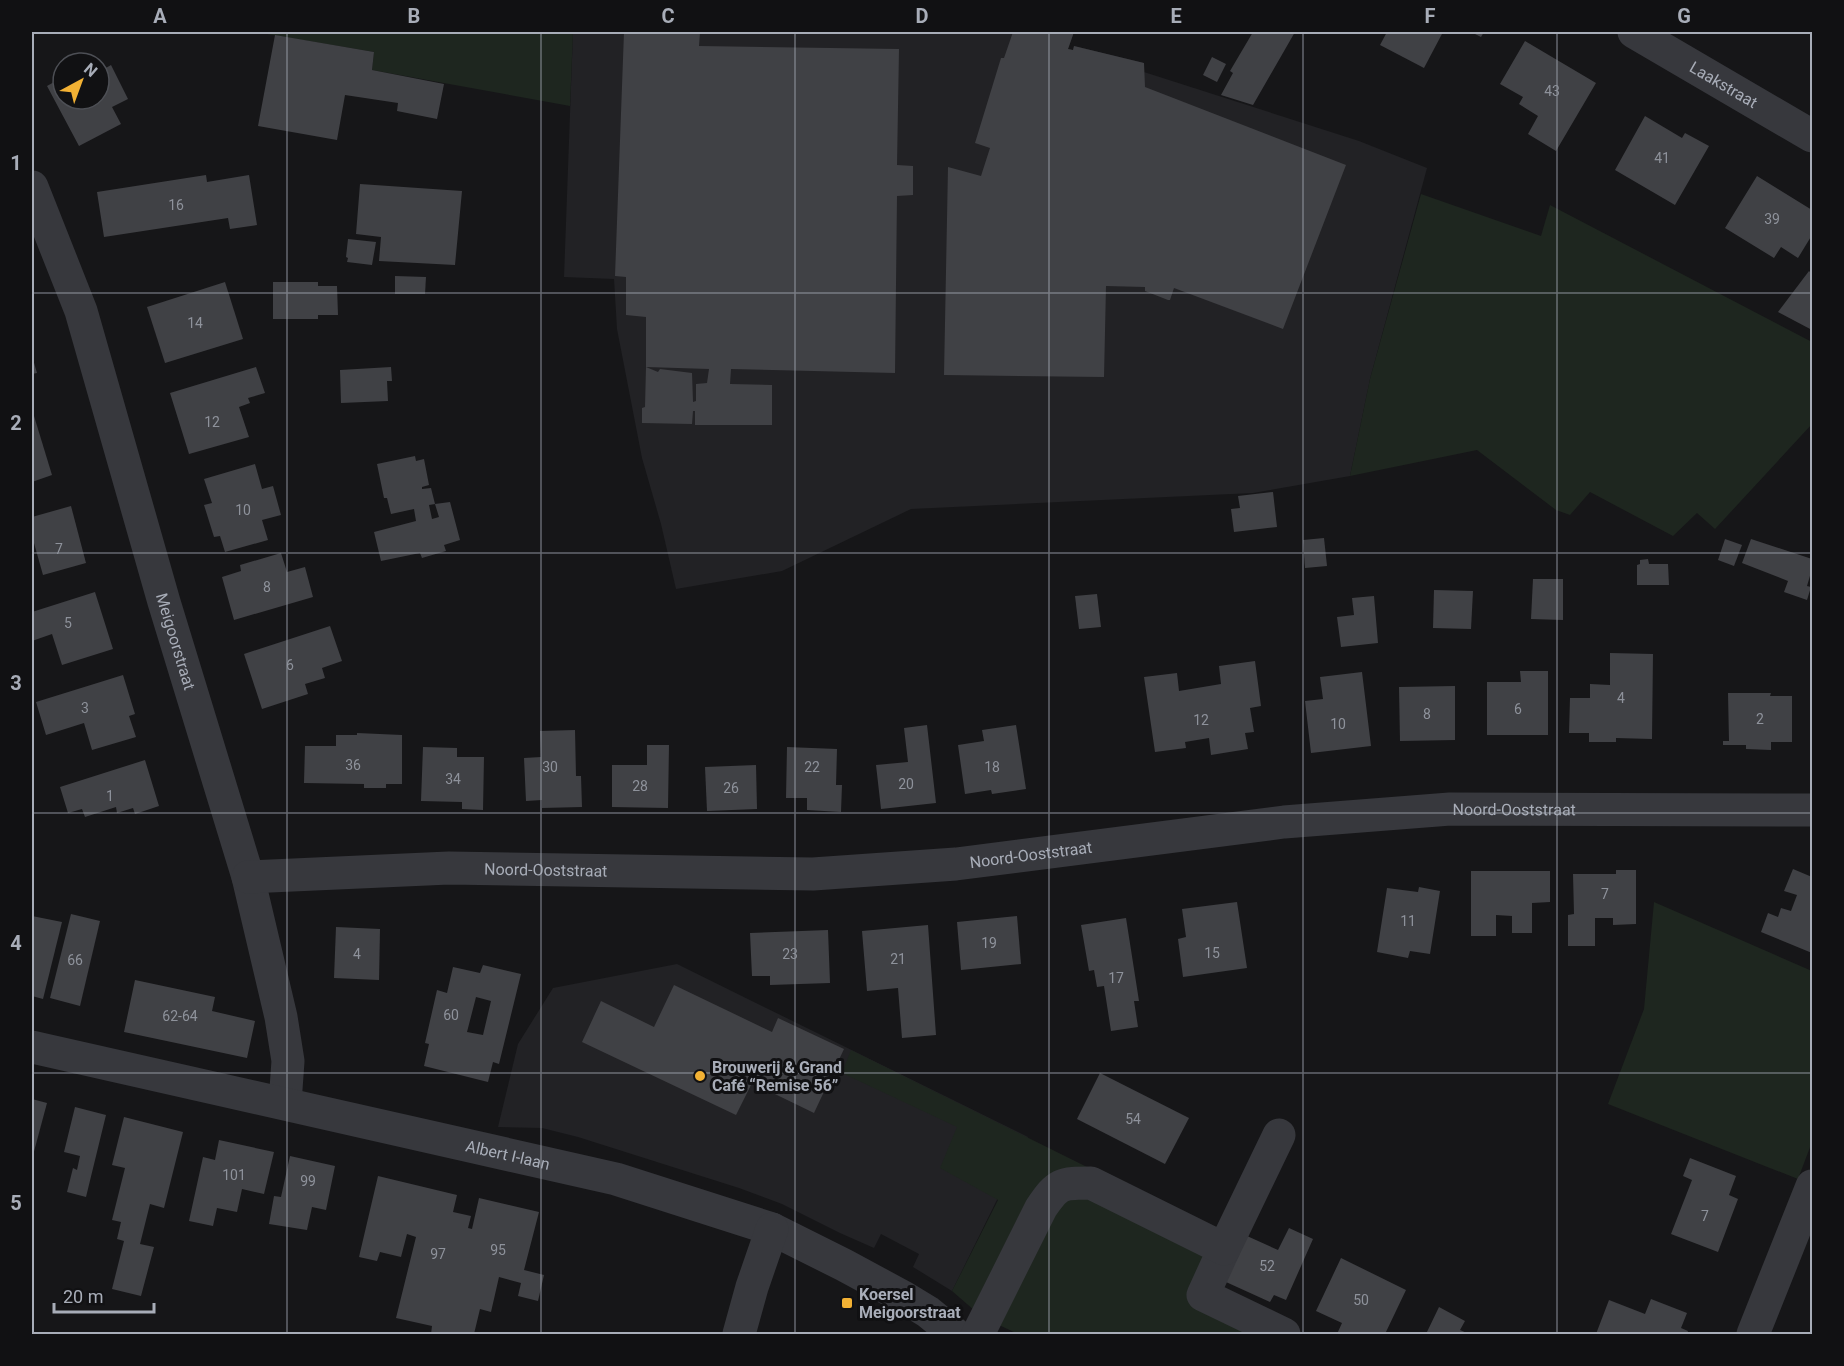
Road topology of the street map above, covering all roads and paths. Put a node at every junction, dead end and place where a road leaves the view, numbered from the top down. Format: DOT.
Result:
graph roads {
  1 [pos="1634,32"];
  2 [pos="1812,136"];
  3 [pos="32,188"];
  4 [pos="1812,810"];
  5 [pos="248,877"];
  6 [pos="32,1047"];
  7 [pos="285,1103"];
  8 [pos="1279,1135"];
  9 [pos="1812,1186"];
  10 [pos="772,1229"];
  11 [pos="1224,1249"];
  12 [pos="739,1335"];
  13 [pos="955,1335"];
  14 [pos="978,1335"];
  15 [pos="1284,1335"];
  16 [pos="1753,1335"];
  1 -- 2 [label="street, Laakstraat"];
  3 -- 5 [label="street, Meigoorstraat"];
  4 -- 5 [label="street, Noord-Ooststraat"];
  5 -- 7 [label="street, Meigoorstraat"];
  6 -- 7 [label="street, Albert I-laan"];
  7 -- 10 [label="street, Albert I-laan"];
  8 -- 11 [label="street"];
  9 -- 16 [label="street"];
  10 -- 12 [label="street"];
  10 -- 13 [label="street, Albert I-laan"];
  11 -- 14 [label="street"];
  11 -- 15 [label="street"];
}
